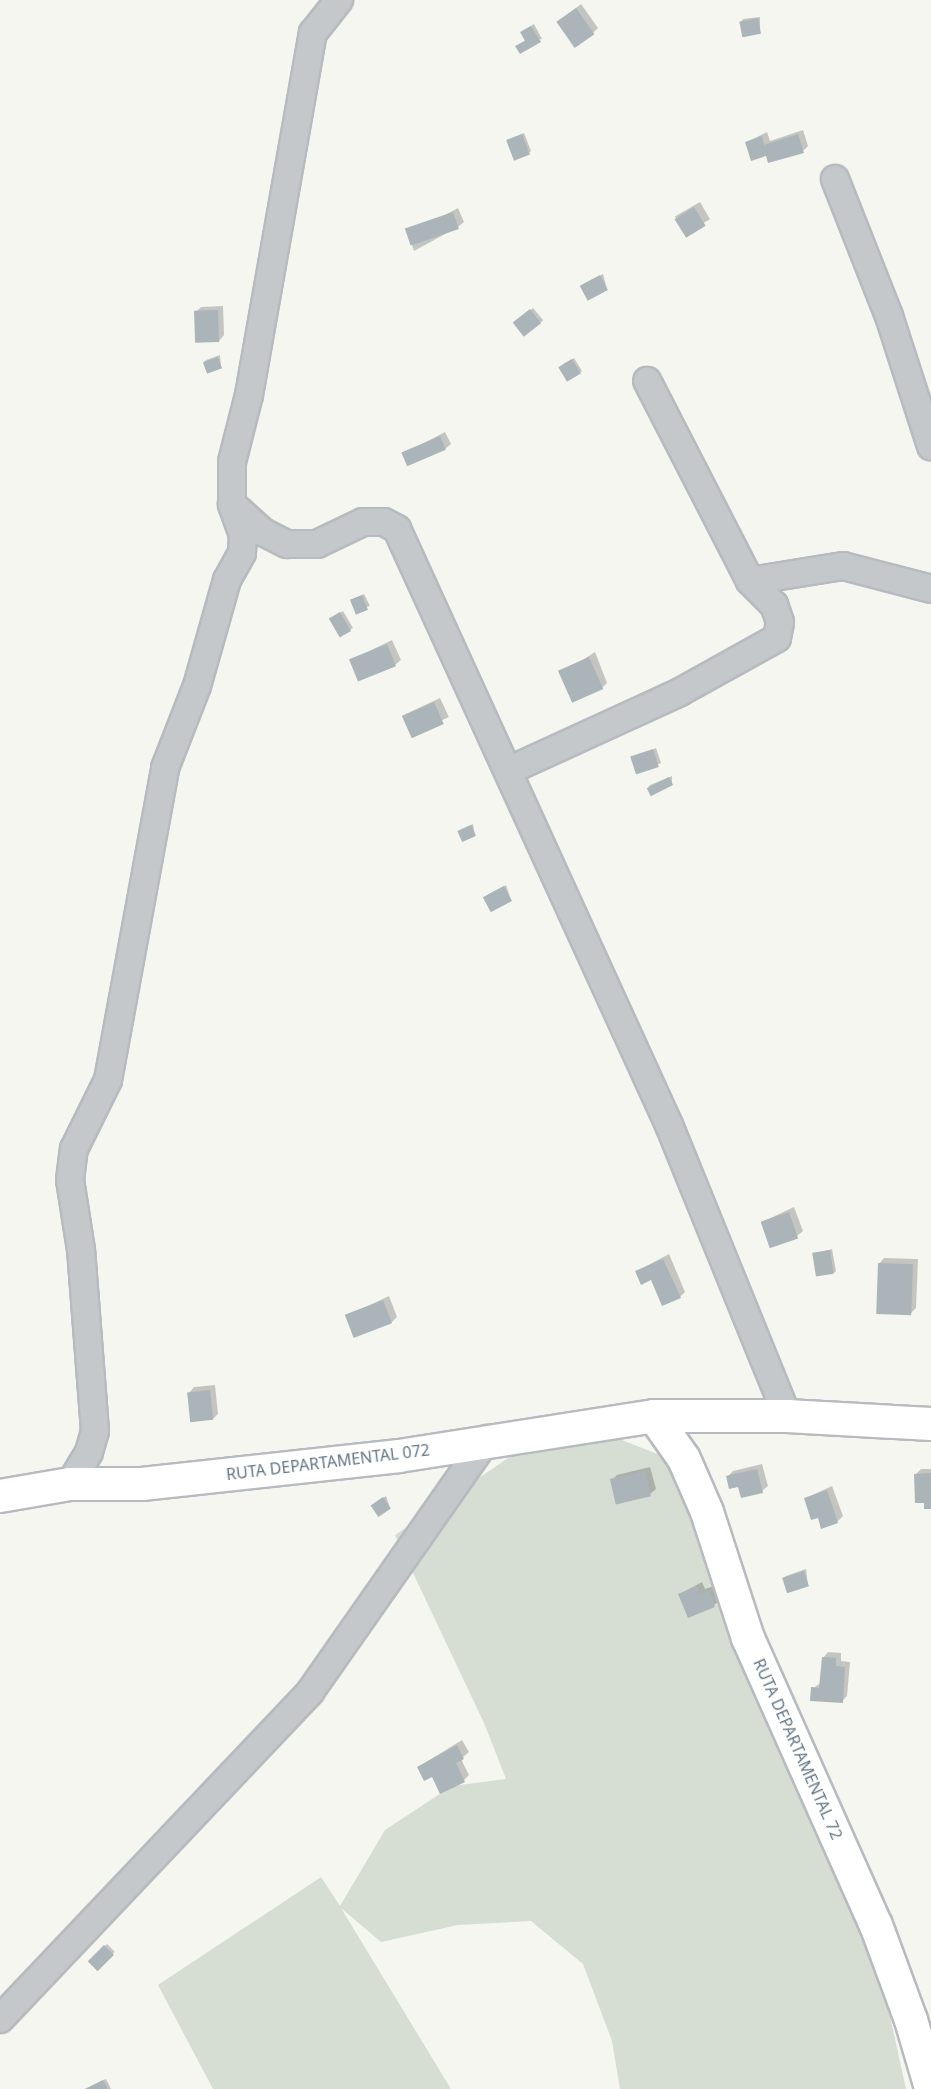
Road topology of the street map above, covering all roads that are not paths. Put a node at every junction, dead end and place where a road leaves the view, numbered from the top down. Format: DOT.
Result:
graph roads {
  1 [pos="338,0"];
  2 [pos="835,179"];
  3 [pos="647,381"];
  4 [pos="931,446"];
  5 [pos="232,504"];
  6 [pos="750,581"];
  7 [pos="931,589"];
  8 [pos="510,770"];
  9 [pos="654,1416"];
  10 [pos="788,1416"];
  11 [pos="931,1424"];
  12 [pos="487,1439"];
  13 [pos="70,1484"];
  14 [pos="0,1496"];
  15 [pos="0,2019"];
  16 [pos="931,2088"];
  1 -- 5 [label="street"];
  2 -- 4 [label="street"];
  3 -- 6 [label="street"];
  5 -- 8 [label="street"];
  5 -- 13 [label="street"];
  6 -- 7 [label="street"];
  6 -- 8 [label="street"];
  8 -- 10 [label="street"];
  9 -- 10 [label="main road, RUTA DEPARTAMENTAL 072"];
  9 -- 12 [label="main road, RUTA DEPARTAMENTAL 072"];
  9 -- 16 [label="main road, RUTA DEPARTAMENTAL 72"];
  10 -- 11 [label="main road, RUTA DEPARTAMENTAL 072"];
  12 -- 13 [label="main road, RUTA DEPARTAMENTAL 072"];
  12 -- 15 [label="street"];
  13 -- 14 [label="main road, RUTA DEPARTAMENTAL 072"];
}
